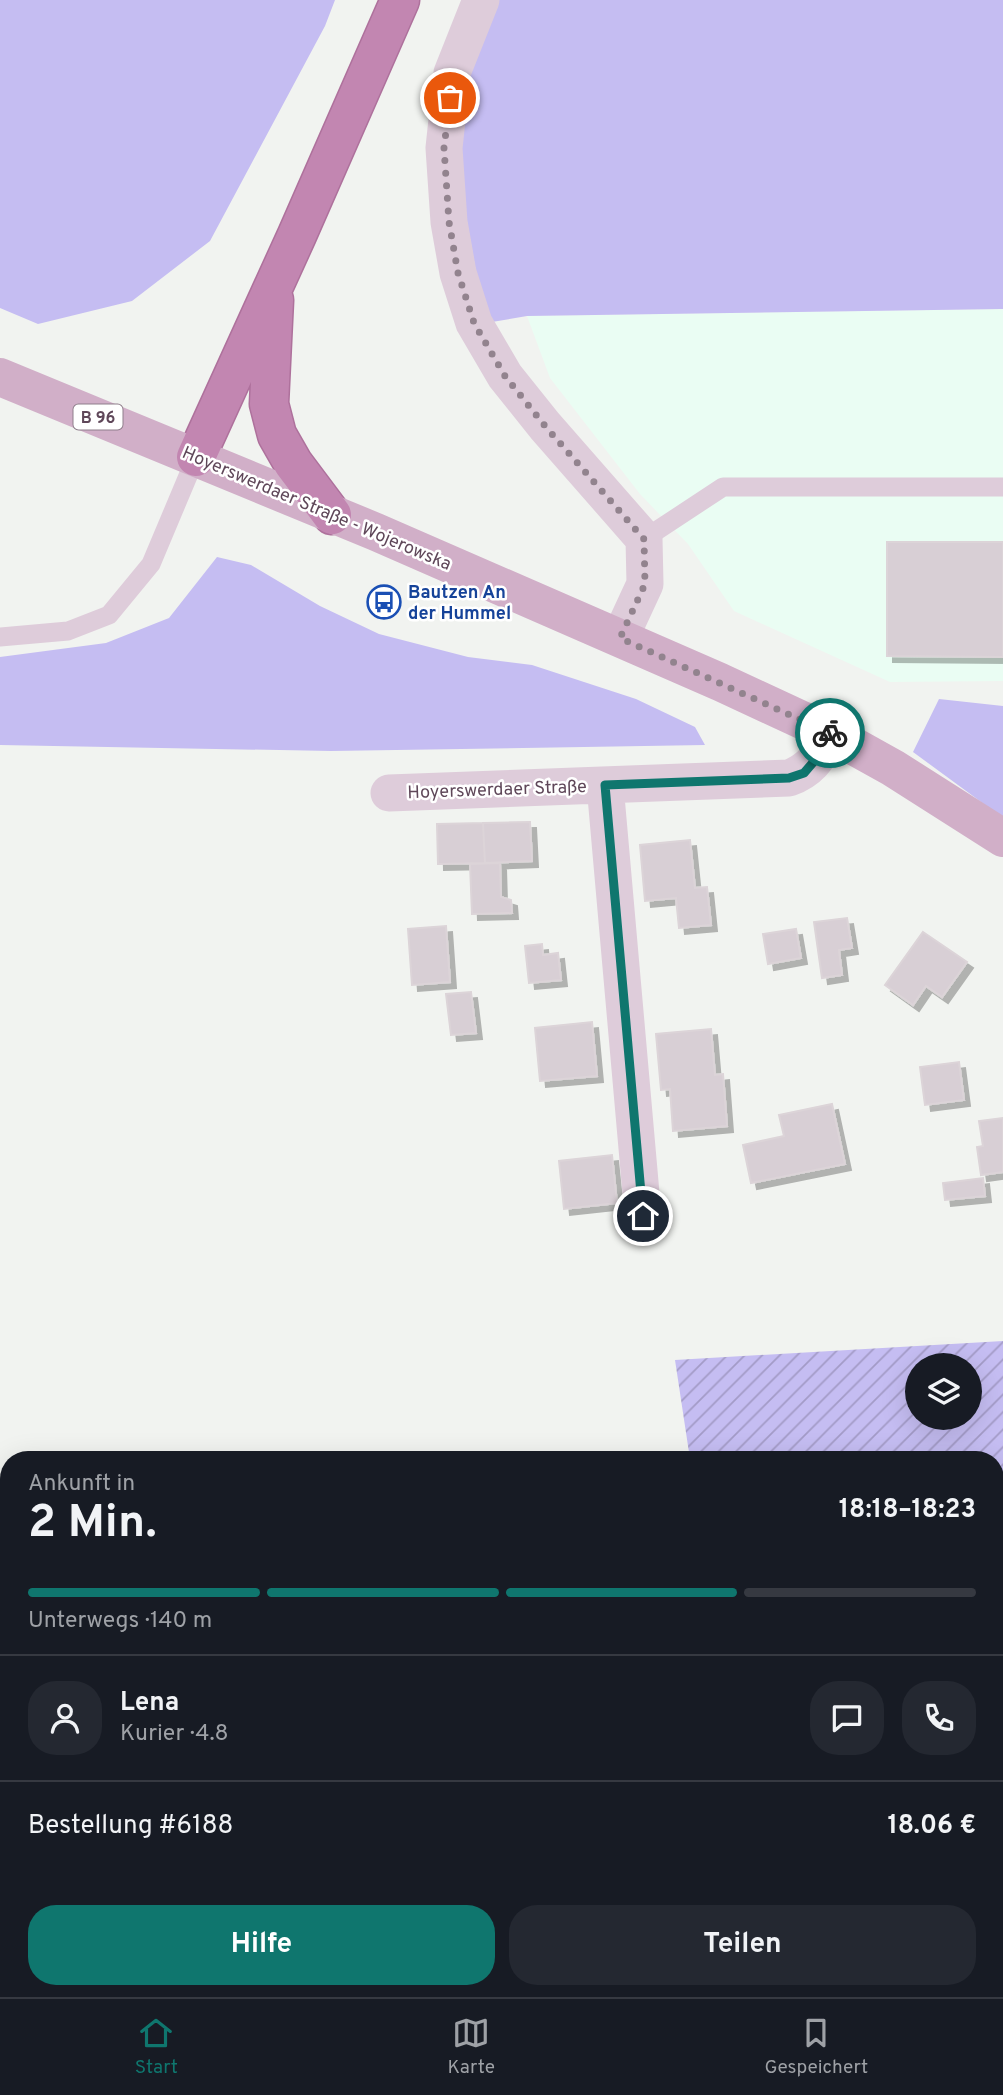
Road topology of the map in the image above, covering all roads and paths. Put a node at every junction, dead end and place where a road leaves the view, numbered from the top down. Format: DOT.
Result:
graph roads {
  1 [pos="400,0"];
  2 [pos="481,0"];
  3 [pos="275,281"];
  4 [pos="0,377"];
  5 [pos="196,457"];
  6 [pos="1003,487"];
  7 [pos="332,514"];
  8 [pos="644,539"];
  9 [pos="0,637"];
  10 [pos="620,638"];
  11 [pos="832,734"];
  12 [pos="605,785"];
  13 [pos="389,793"];
  14 [pos="1003,838"];
  15 [pos="643,1216"];
  1 -- 3 [label="highway"];
  2 -- 8 [label="street"];
  3 -- 5 [label="highway"];
  3 -- 7 [label="highway"];
  4 -- 5 [label="main road, Hoyerswerdaer Straße - Wojerowska / B 96"];
  5 -- 7 [label="main road, Hoyerswerdaer Straße - Wojerowska / B 96"];
  5 -- 9 [label="lane"];
  6 -- 8 [label="lane"];
  7 -- 10 [label="main road, Hoyerswerdaer Straße - Wojerowska / B 96"];
  8 -- 10 [label="street"];
  10 -- 11 [label="main road, Hoyerswerdaer Straße - Wojerowska / B 96"];
  11 -- 12 [label="street, Hoyerswerdaer Straße"];
  11 -- 14 [label="main road, Hoyerswerdaer Straße - Wojerowska / B 96"];
  12 -- 13 [label="street, Hoyerswerdaer Straße"];
  12 -- 15 [label="street, Hoyerswerdaer Straße"];
}
